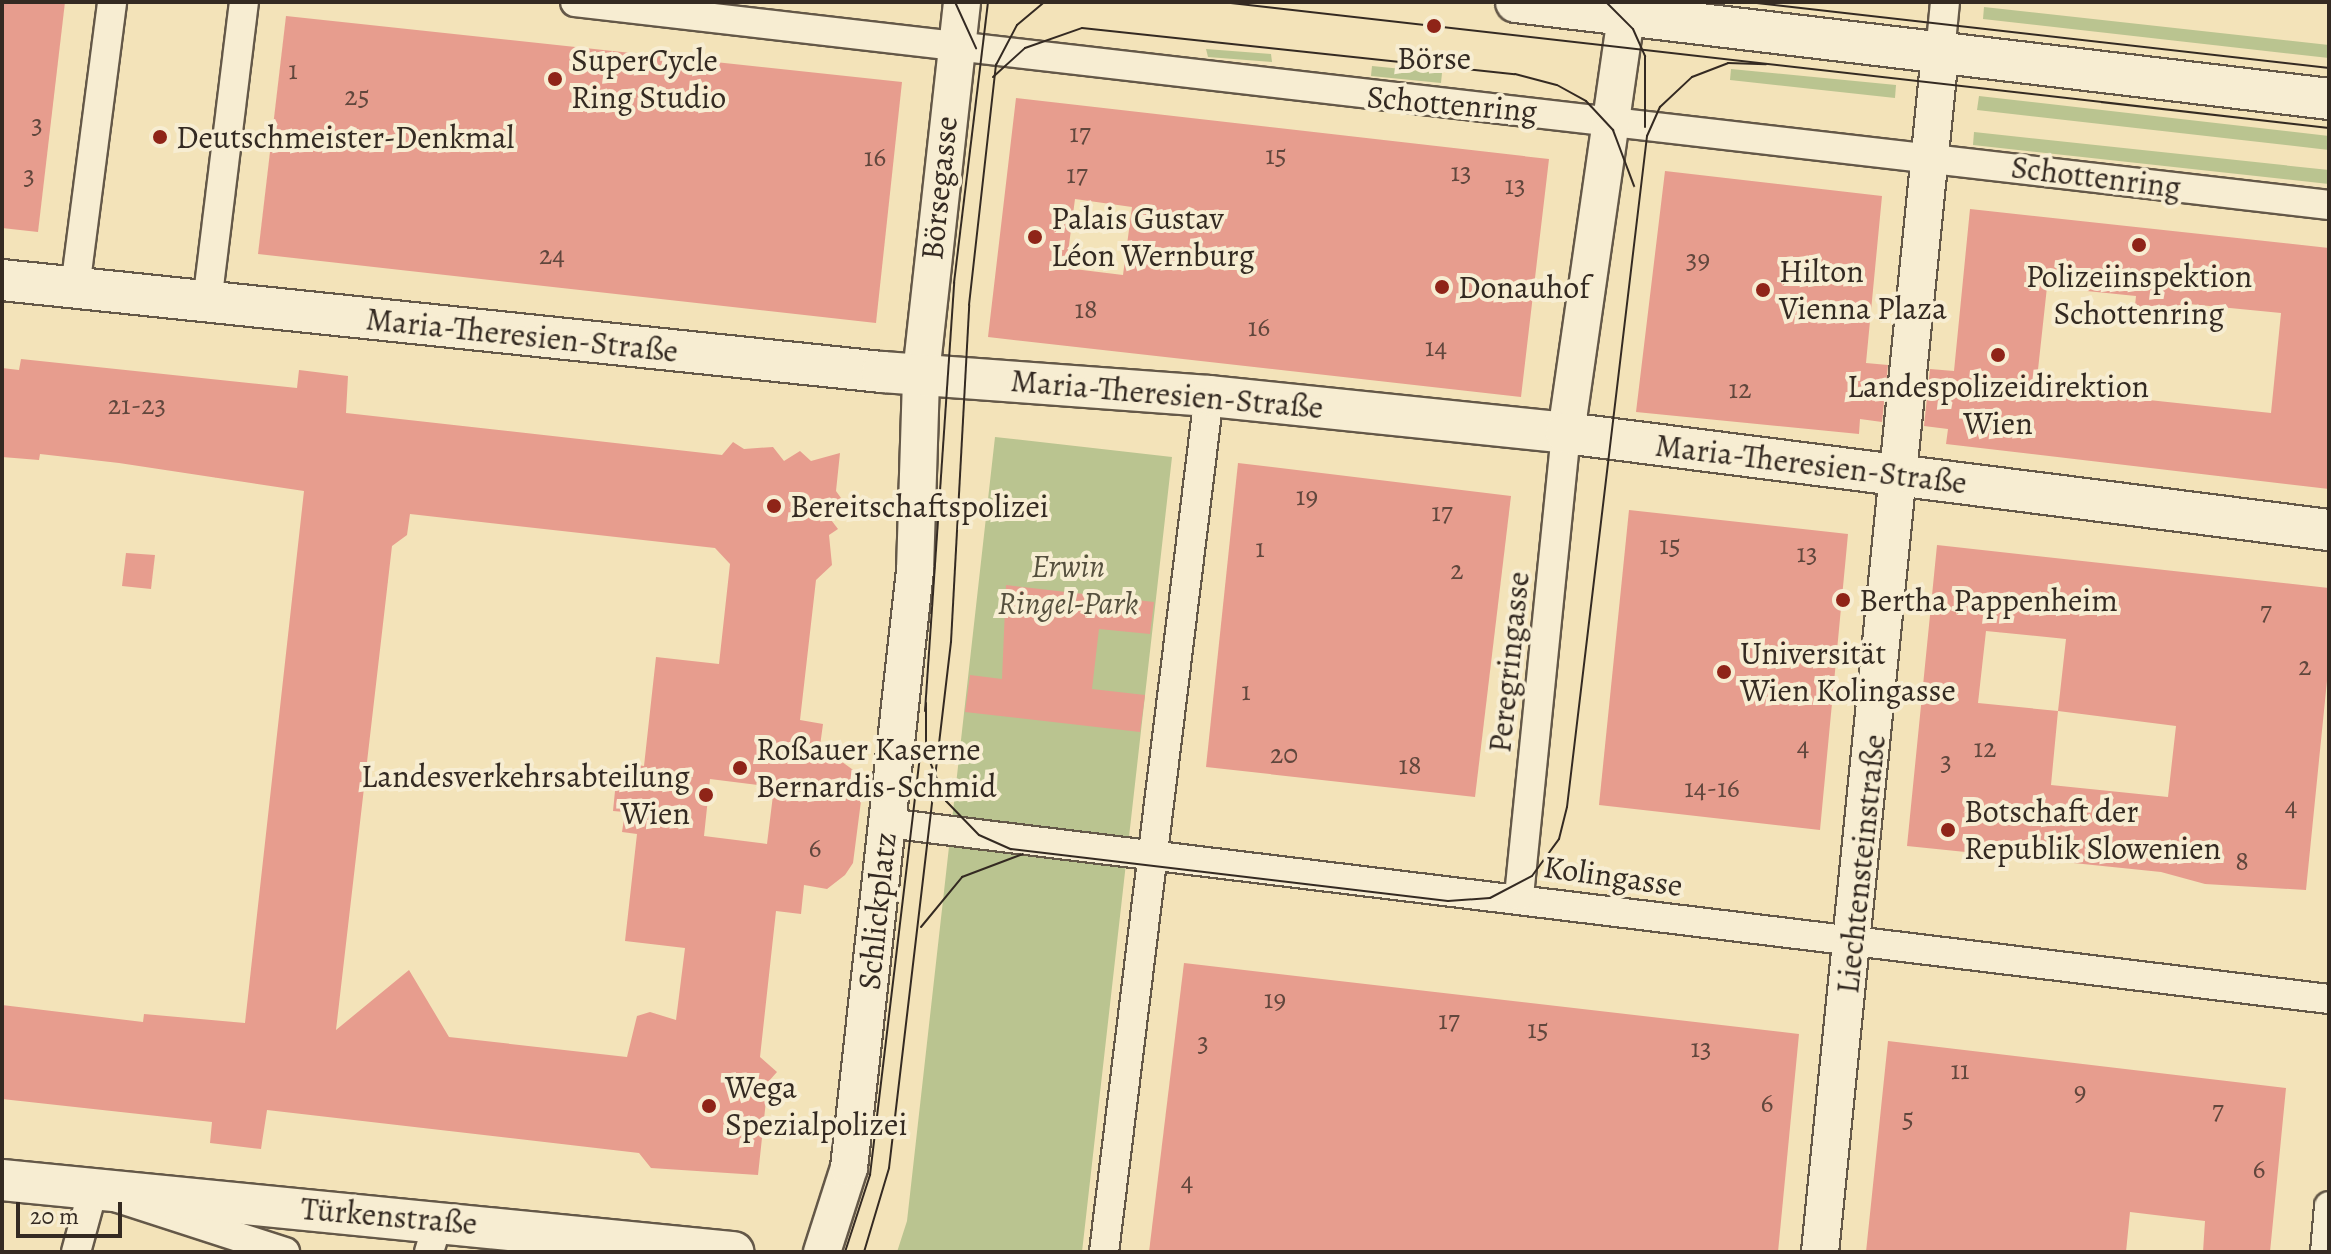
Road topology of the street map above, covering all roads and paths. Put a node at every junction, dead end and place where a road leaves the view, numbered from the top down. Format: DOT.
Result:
graph roads {
  1 [pos="112,2"];
  2 [pos="244,2"];
  3 [pos="575,2"];
  4 [pos="962,2"];
  5 [pos="1516,2"];
  6 [pos="1945,2"];
  7 [pos="1627,9"];
  8 [pos="955,46"];
  9 [pos="1940,53"];
  10 [pos="2329,99"];
  11 [pos="1609,119"];
  12 [pos="1933,157"];
  13 [pos="2329,205"];
  14 [pos="2,280"];
  15 [pos="75,288"];
  16 [pos="207,303"];
  17 [pos="921,374"];
  18 [pos="1209,396"];
  19 [pos="1566,433"];
  20 [pos="1901,475"];
  21 [pos="2329,530"];
  22 [pos="887,823"];
  23 [pos="1153,857"];
  24 [pos="1519,896"];
  25 [pos="1852,944"];
  26 [pos="2329,999"];
  27 [pos="2,1180"];
  28 [pos="93,1190"];
  29 [pos="2329,1206"];
  30 [pos="434,1236"];
  31 [pos="76,1252"];
  32 [pos="285,1252"];
  33 [pos="733,1252"];
  34 [pos="822,1252"];
  35 [pos="1104,1252"];
  36 [pos="1820,1252"];
  37 [pos="2325,1252"];
  1 -- 15 [label="street"];
  2 -- 16 [label="street"];
  3 -- 8 [label="street, Schottenring"];
  4 -- 8 [label="street, Börsegasse"];
  5 -- 7 [label="main road"];
  6 -- 9 [label="street"];
  7 -- 9 [label="main road"];
  7 -- 11 [label="street"];
  8 -- 11 [label="street, Schottenring"];
  8 -- 17 [label="street, Börsegasse"];
  9 -- 10 [label="main road"];
  9 -- 12 [label="street, Liechtensteinstraße"];
  11 -- 12 [label="street, Schottenring"];
  11 -- 19 [label="street"];
  12 -- 13 [label="street, Schottenring"];
  12 -- 20 [label="street, Liechtensteinstraße"];
  14 -- 15 [label="main road, Maria-Theresien-Straße"];
  15 -- 16 [label="main road, Maria-Theresien-Straße"];
  16 -- 17 [label="main road, Maria-Theresien-Straße"];
  17 -- 18 [label="main road, Maria-Theresien-Straße"];
  17 -- 22 [label="street, Schlickplatz"];
  18 -- 19 [label="main road, Maria-Theresien-Straße"];
  18 -- 23 [label="street"];
  19 -- 20 [label="main road, Maria-Theresien-Straße"];
  19 -- 24 [label="street, Peregringasse"];
  20 -- 21 [label="main road, Maria-Theresien-Straße"];
  20 -- 25 [label="street, Liechtensteinstraße"];
  22 -- 23 [label="street, Kolingasse"];
  22 -- 34 [label="street, Schlickplatz"];
  23 -- 24 [label="street, Kolingasse"];
  23 -- 35 [label="street"];
  24 -- 25 [label="street, Kolingasse"];
  25 -- 26 [label="street, Kolingasse"];
  25 -- 36 [label="street, Liechtensteinstraße"];
  27 -- 28 [label="main road, Türkenstraße"];
  28 -- 30 [label="main road, Türkenstraße"];
  28 -- 31 [label="street"];
  28 -- 32 [label="street, Türkenstraße"];
  29 -- 37 [label="street"];
  30 -- 33 [label="main road, Türkenstraße"];
}
